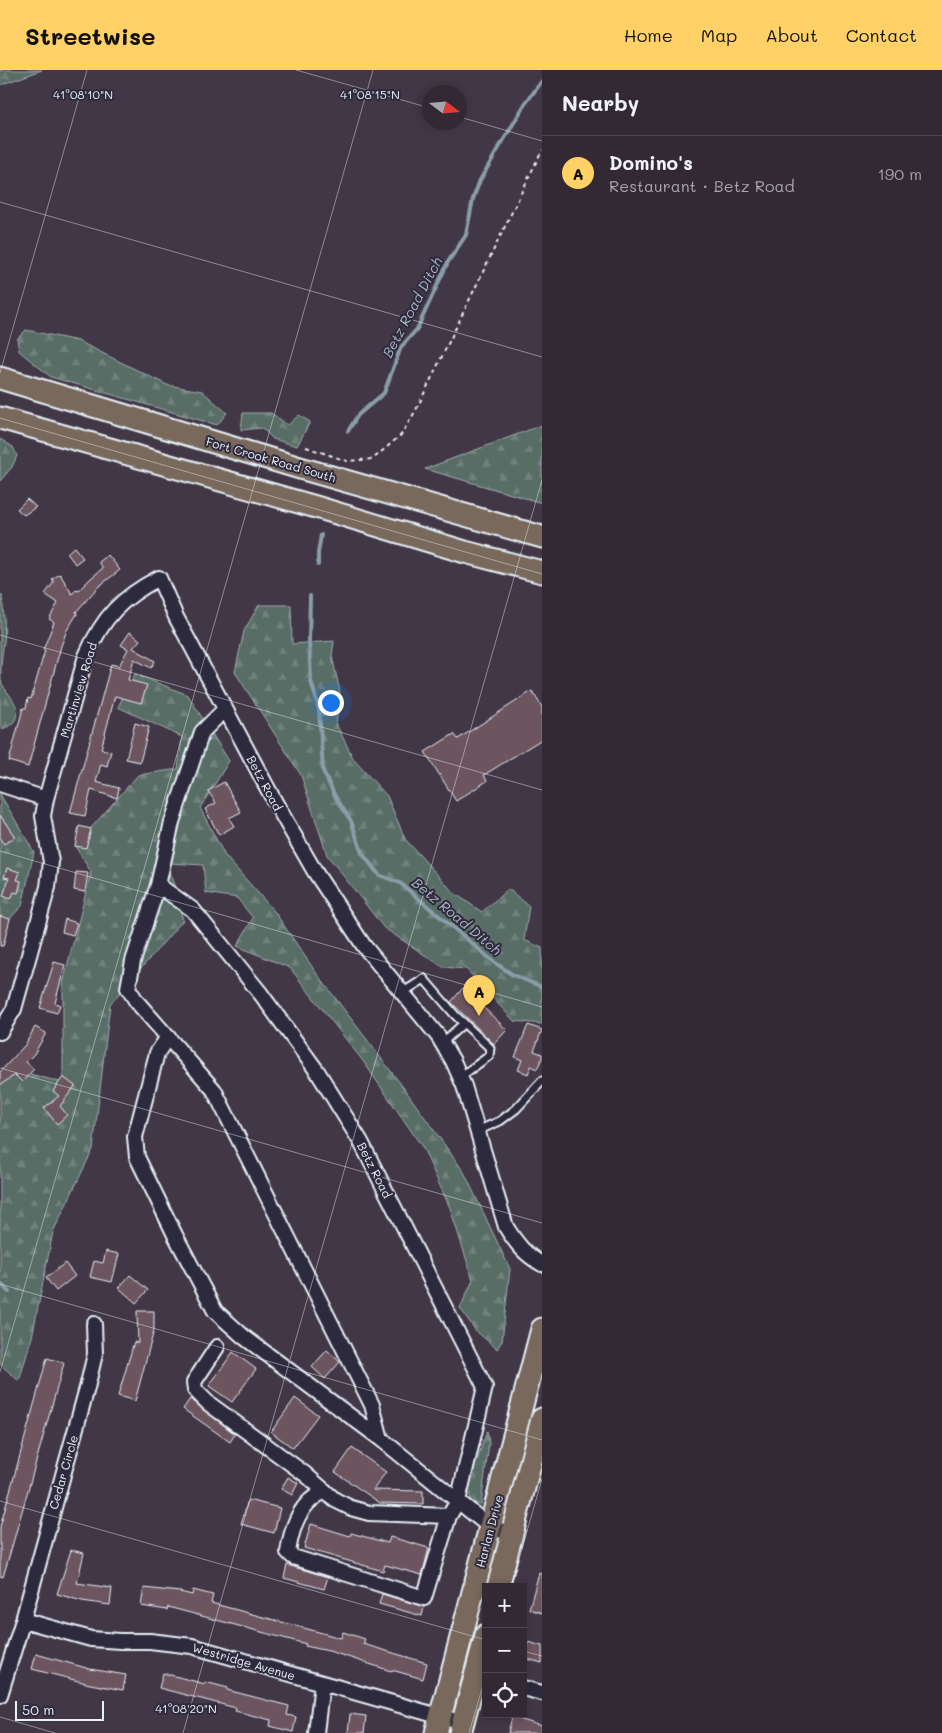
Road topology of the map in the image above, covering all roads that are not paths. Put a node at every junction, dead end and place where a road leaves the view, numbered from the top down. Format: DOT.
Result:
graph roads {
  1 [pos="0,378"];
  2 [pos="0,392"];
  3 [pos="125,417"];
  4 [pos="0,418"];
  5 [pos="542,535"];
  6 [pos="542,572"];
  7 [pos="159,578"];
  8 [pos="225,709"];
  9 [pos="0,784"];
  10 [pos="46,799"];
  11 [pos="158,885"];
  12 [pos="402,992"];
  13 [pos="464,1023"];
  14 [pos="0,1032"];
  15 [pos="168,1037"];
  16 [pos="442,1043"];
  17 [pos="460,1077"];
  18 [pos="542,1081"];
  19 [pos="477,1131"];
  20 [pos="542,1264"];
  21 [pos="94,1324"];
  22 [pos="542,1329"];
  23 [pos="217,1347"];
  24 [pos="542,1418"];
  25 [pos="381,1439"];
  26 [pos="325,1491"];
  27 [pos="458,1501"];
  28 [pos="449,1516"];
  29 [pos="490,1527"];
  30 [pos="512,1534"];
  31 [pos="499,1583"];
  32 [pos="23,1620"];
  33 [pos="453,1668"];
  34 [pos="481,1676"];
  35 [pos="322,1683"];
  36 [pos="527,1689"];
  37 [pos="542,1693"];
  38 [pos="0,1695"];
  39 [pos="438,1725"];
  40 [pos="461,1728"];
  41 [pos="316,1733"];
  1 -- 3 [label="main road, Fort Crook Road South"];
  2 -- 3 [label="main road"];
  3 -- 5 [label="main road, Fort Crook Road South"];
  4 -- 6 [label="main road"];
  7 -- 8 [label="street, Betz Road"];
  7 -- 10 [label="street, Martinview Road"];
  8 -- 11 [label="street"];
  8 -- 12 [label="street, Betz Road"];
  9 -- 10 [label="street"];
  10 -- 14 [label="street, Martinview Road"];
  11 -- 15 [label="street"];
  11 -- 27 [label="street, Betz Road"];
  12 -- 13 [label="lane"];
  12 -- 16 [label="street, Betz Road"];
  13 -- 16 [label="lane"];
  13 -- 17 [label="lane"];
  15 -- 25 [label="street"];
  15 -- 25 [label="street"];
  16 -- 17 [label="street, Betz Road"];
  17 -- 19 [label="street, Betz Road"];
  18 -- 19 [label="lane"];
  19 -- 20 [label="street, Betz Road"];
  21 -- 32 [label="street, Cedar Circle"];
  22 -- 29 [label="main road, Harlan Drive"];
  23 -- 26 [label="street"];
  24 -- 30 [label="main road, Harlan Drive"];
  25 -- 27 [label="street"];
  26 -- 28 [label="street"];
  26 -- 28 [label="street"];
  27 -- 28 [label="street"];
  27 -- 29 [label="street"];
  29 -- 30 [label="street"];
  29 -- 33 [label="main road, Harlan Drive"];
  30 -- 31 [label="main road, Harlan Drive"];
  32 -- 35 [label="street, Westridge Avenue"];
  32 -- 38 [label="street, Cedar Circle"];
  33 -- 34 [label="street"];
  33 -- 39 [label="main road, Harlan Drive"];
  34 -- 40 [label="main road"];
  35 -- 39 [label="street, Westridge Avenue"];
  35 -- 41 [label="street"];
  36 -- 37 [label="street"];
  39 -- 40 [label="street, Westridge Avenue"];
}
